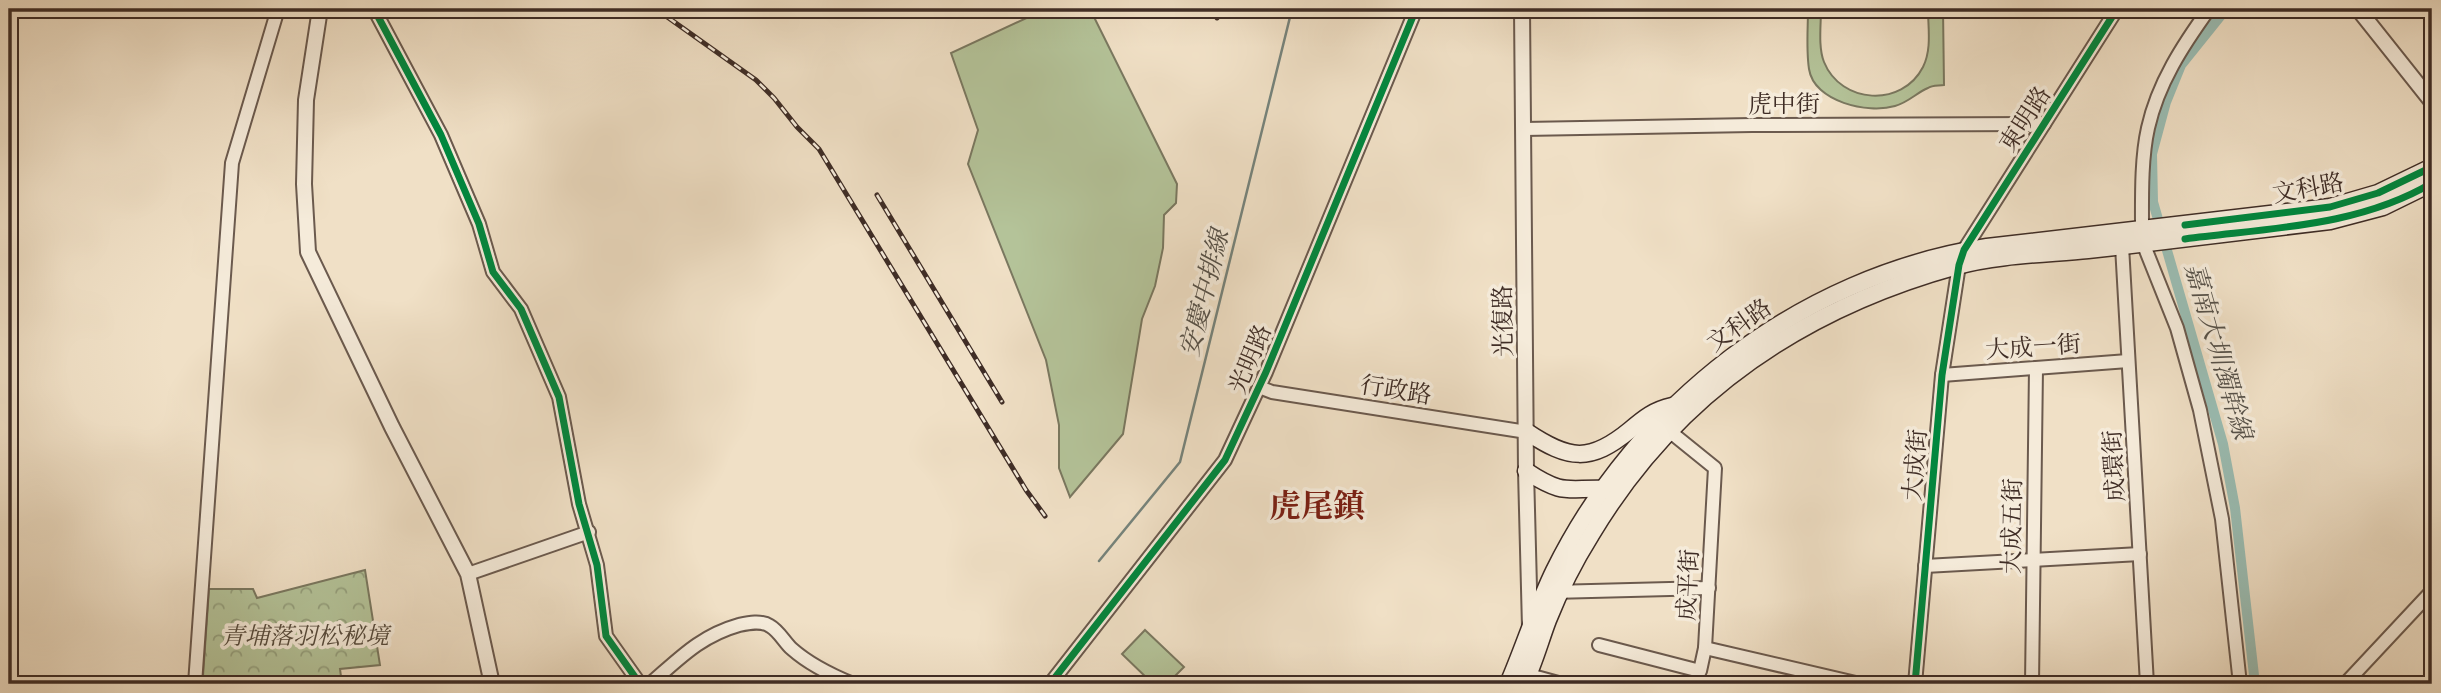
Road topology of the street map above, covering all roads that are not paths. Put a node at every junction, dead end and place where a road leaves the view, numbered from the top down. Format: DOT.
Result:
graph roads {
  1 [pos="278,9"];
  2 [pos="320,9"];
  3 [pos="373,9"];
  4 [pos="1416,9"];
  5 [pos="1522,9"];
  6 [pos="2117,9"];
  7 [pos="2209,9"];
  8 [pos="2358,9"];
  9 [pos="2432,102"];
  10 [pos="2044,124"];
  11 [pos="1523,129"];
  12 [pos="2432,167"];
  13 [pos="2432,183"];
  14 [pos="2185,232"];
  15 [pos="2143,236"];
  16 [pos="2122,246"];
  17 [pos="1962,258"];
  18 [pos="2128,361"];
  19 [pos="2036,368"];
  20 [pos="1942,375"];
  21 [pos="1259,387"];
  22 [pos="1672,406"];
  23 [pos="1668,430"];
  24 [pos="1527,432"];
  25 [pos="1526,471"];
  26 [pos="1602,489"];
  27 [pos="1620,489"];
  28 [pos="589,532"];
  29 [pos="2140,554"];
  30 [pos="2033,560"];
  31 [pos="1925,566"];
  32 [pos="468,573"];
  33 [pos="1709,588"];
  34 [pos="1545,592"];
  35 [pos="2432,592"];
  36 [pos="1530,633"];
  37 [pos="1599,645"];
  38 [pos="1705,648"];
  39 [pos="1526,680"];
  40 [pos="195,684"];
  41 [pos="492,684"];
  42 [pos="640,684"];
  43 [pos="650,684"];
  44 [pos="853,684"];
  45 [pos="1050,684"];
  46 [pos="1508,684"];
  47 [pos="1562,684"];
  48 [pos="1860,684"];
  49 [pos="1915,684"];
  50 [pos="2032,684"];
  51 [pos="2147,684"];
  52 [pos="2240,684"];
  53 [pos="2345,684"];
  1 -- 40 [label="street"];
  2 -- 32 [label="street"];
  3 -- 28 [label="street"];
  4 -- 21 [label="street, 光明路"];
  5 -- 11 [label="street, 光復路"];
  6 -- 10 [label="street, 東明路"];
  7 -- 15 [label="street"];
  8 -- 9 [label="street"];
  10 -- 11 [label="street, 虎中街"];
  10 -- 17 [label="street, 東明路"];
  11 -- 24 [label="street, 光復路"];
  12 -- 14 [label="main road, 文科路"];
  13 -- 14 [label="main road, 文科路"];
  14 -- 15 [label="main road"];
  15 -- 16 [label="main road, 文科路"];
  15 -- 17 [label="main road, 文科路"];
  15 -- 52 [label="street"];
  16 -- 17 [label="main road, 文科路"];
  16 -- 18 [label="street, 成環街"];
  17 -- 20 [label="street, 大成街"];
  17 -- 22 [label="main road, 文科路"];
  17 -- 23 [label="main road, 文科路"];
  18 -- 19 [label="street, 大成一街"];
  18 -- 29 [label="street, 成環街"];
  19 -- 20 [label="street, 大成一街"];
  19 -- 30 [label="street, 大成五街"];
  20 -- 31 [label="street, 大成街"];
  21 -- 24 [label="street, 行政路"];
  21 -- 45 [label="street, 光明路"];
  22 -- 24 [label="main road"];
  22 -- 26 [label="main road, 文科路"];
  23 -- 27 [label="main road, 文科路"];
  23 -- 33 [label="street, 成平街"];
  24 -- 25 [label="street, 光復路"];
  25 -- 26 [label="main road"];
  25 -- 34 [label="street, 光復路"];
  26 -- 27 [label="main road"];
  26 -- 34 [label="main road, 文科路"];
  27 -- 34 [label="main road, 文科路"];
  28 -- 32 [label="street"];
  28 -- 42 [label="street"];
  29 -- 30 [label="street"];
  29 -- 51 [label="street, 成環街"];
  30 -- 31 [label="street"];
  30 -- 50 [label="street, 大成五街"];
  31 -- 49 [label="street, 大成街"];
  32 -- 41 [label="street"];
  33 -- 34 [label="street"];
  33 -- 38 [label="street, 成平街"];
  34 -- 36 [label="main road, 文科路"];
  34 -- 39 [label="main road, 文科路"];
  35 -- 53 [label="street"];
  36 -- 39 [label="street"];
  36 -- 46 [label="main road"];
  37 -- 38 [label="street"];
  38 -- 48 [label="street, 成平街"];
  39 -- 47 [label="street"];
  43 -- 44 [label="street"];
}
